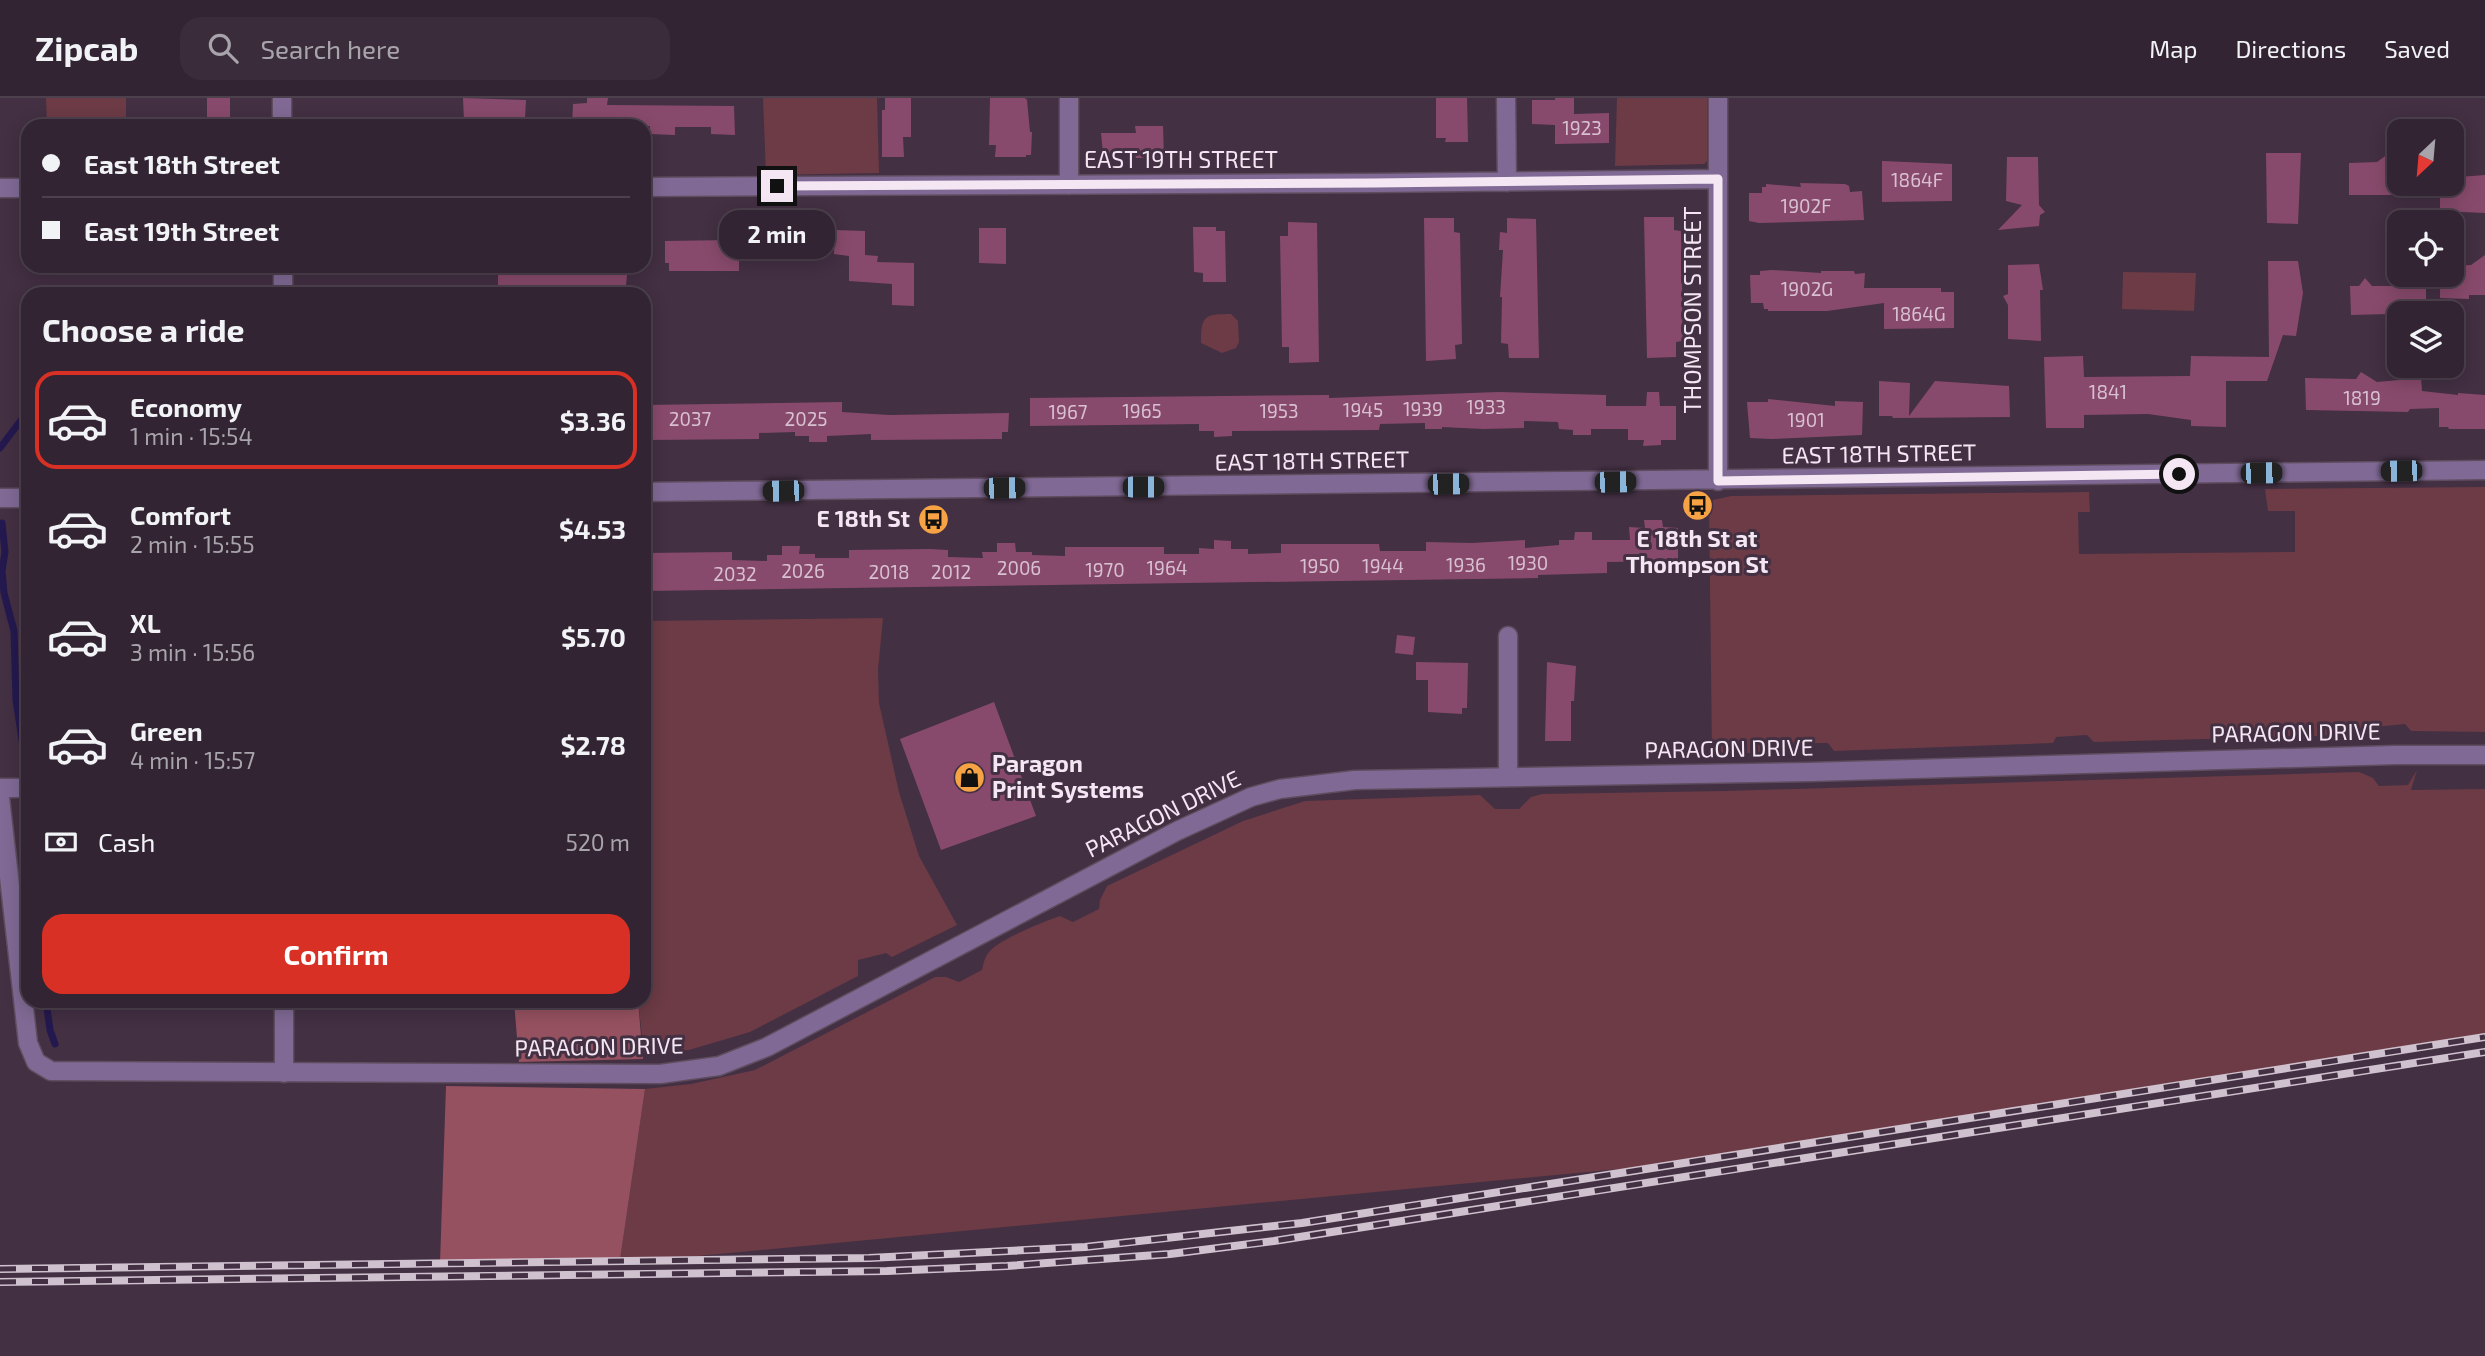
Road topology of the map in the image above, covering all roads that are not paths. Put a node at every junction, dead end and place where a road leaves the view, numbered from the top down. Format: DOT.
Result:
graph roads {
  1 [pos="282,98"];
  2 [pos="1069,98"];
  3 [pos="1506,98"];
  4 [pos="1718,98"];
  5 [pos="282,119"];
  6 [pos="1718,179"];
  7 [pos="1507,182"];
  8 [pos="1069,185"];
  9 [pos="651,187"];
  10 [pos="0,188"];
  11 [pos="21,188"];
  12 [pos="2485,470"];
  13 [pos="1718,481"];
  14 [pos="651,492"];
  15 [pos="0,498"];
  16 [pos="21,498"];
  17 [pos="1508,636"];
  18 [pos="2485,755"];
  19 [pos="1508,777"];
  20 [pos="0,788"];
  21 [pos="21,788"];
  22 [pos="0,798"];
  23 [pos="21,982"];
  24 [pos="24,1008"];
  25 [pos="284,1008"];
  26 [pos="284,1073"];
  1 -- 5 [label="street"];
  2 -- 8 [label="street"];
  3 -- 7 [label="street"];
  4 -- 6 [label="street, THOMPSON STREET"];
  6 -- 7 [label="street, EAST 19TH STREET"];
  6 -- 13 [label="street, THOMPSON STREET"];
  7 -- 8 [label="street, EAST 19TH STREET"];
  8 -- 9 [label="street, EAST 19TH STREET"];
  10 -- 11 [label="street"];
  12 -- 13 [label="street, EAST 18TH STREET"];
  13 -- 14 [label="street, EAST 18TH STREET"];
  15 -- 16 [label="street"];
  17 -- 19 [label="street"];
  18 -- 19 [label="street, PARAGON DRIVE"];
  19 -- 26 [label="street, PARAGON DRIVE"];
  20 -- 21 [label="street"];
  22 -- 23 [label="street, PARAGON DRIVE"];
  24 -- 26 [label="street, PARAGON DRIVE"];
  25 -- 26 [label="street"];
}
